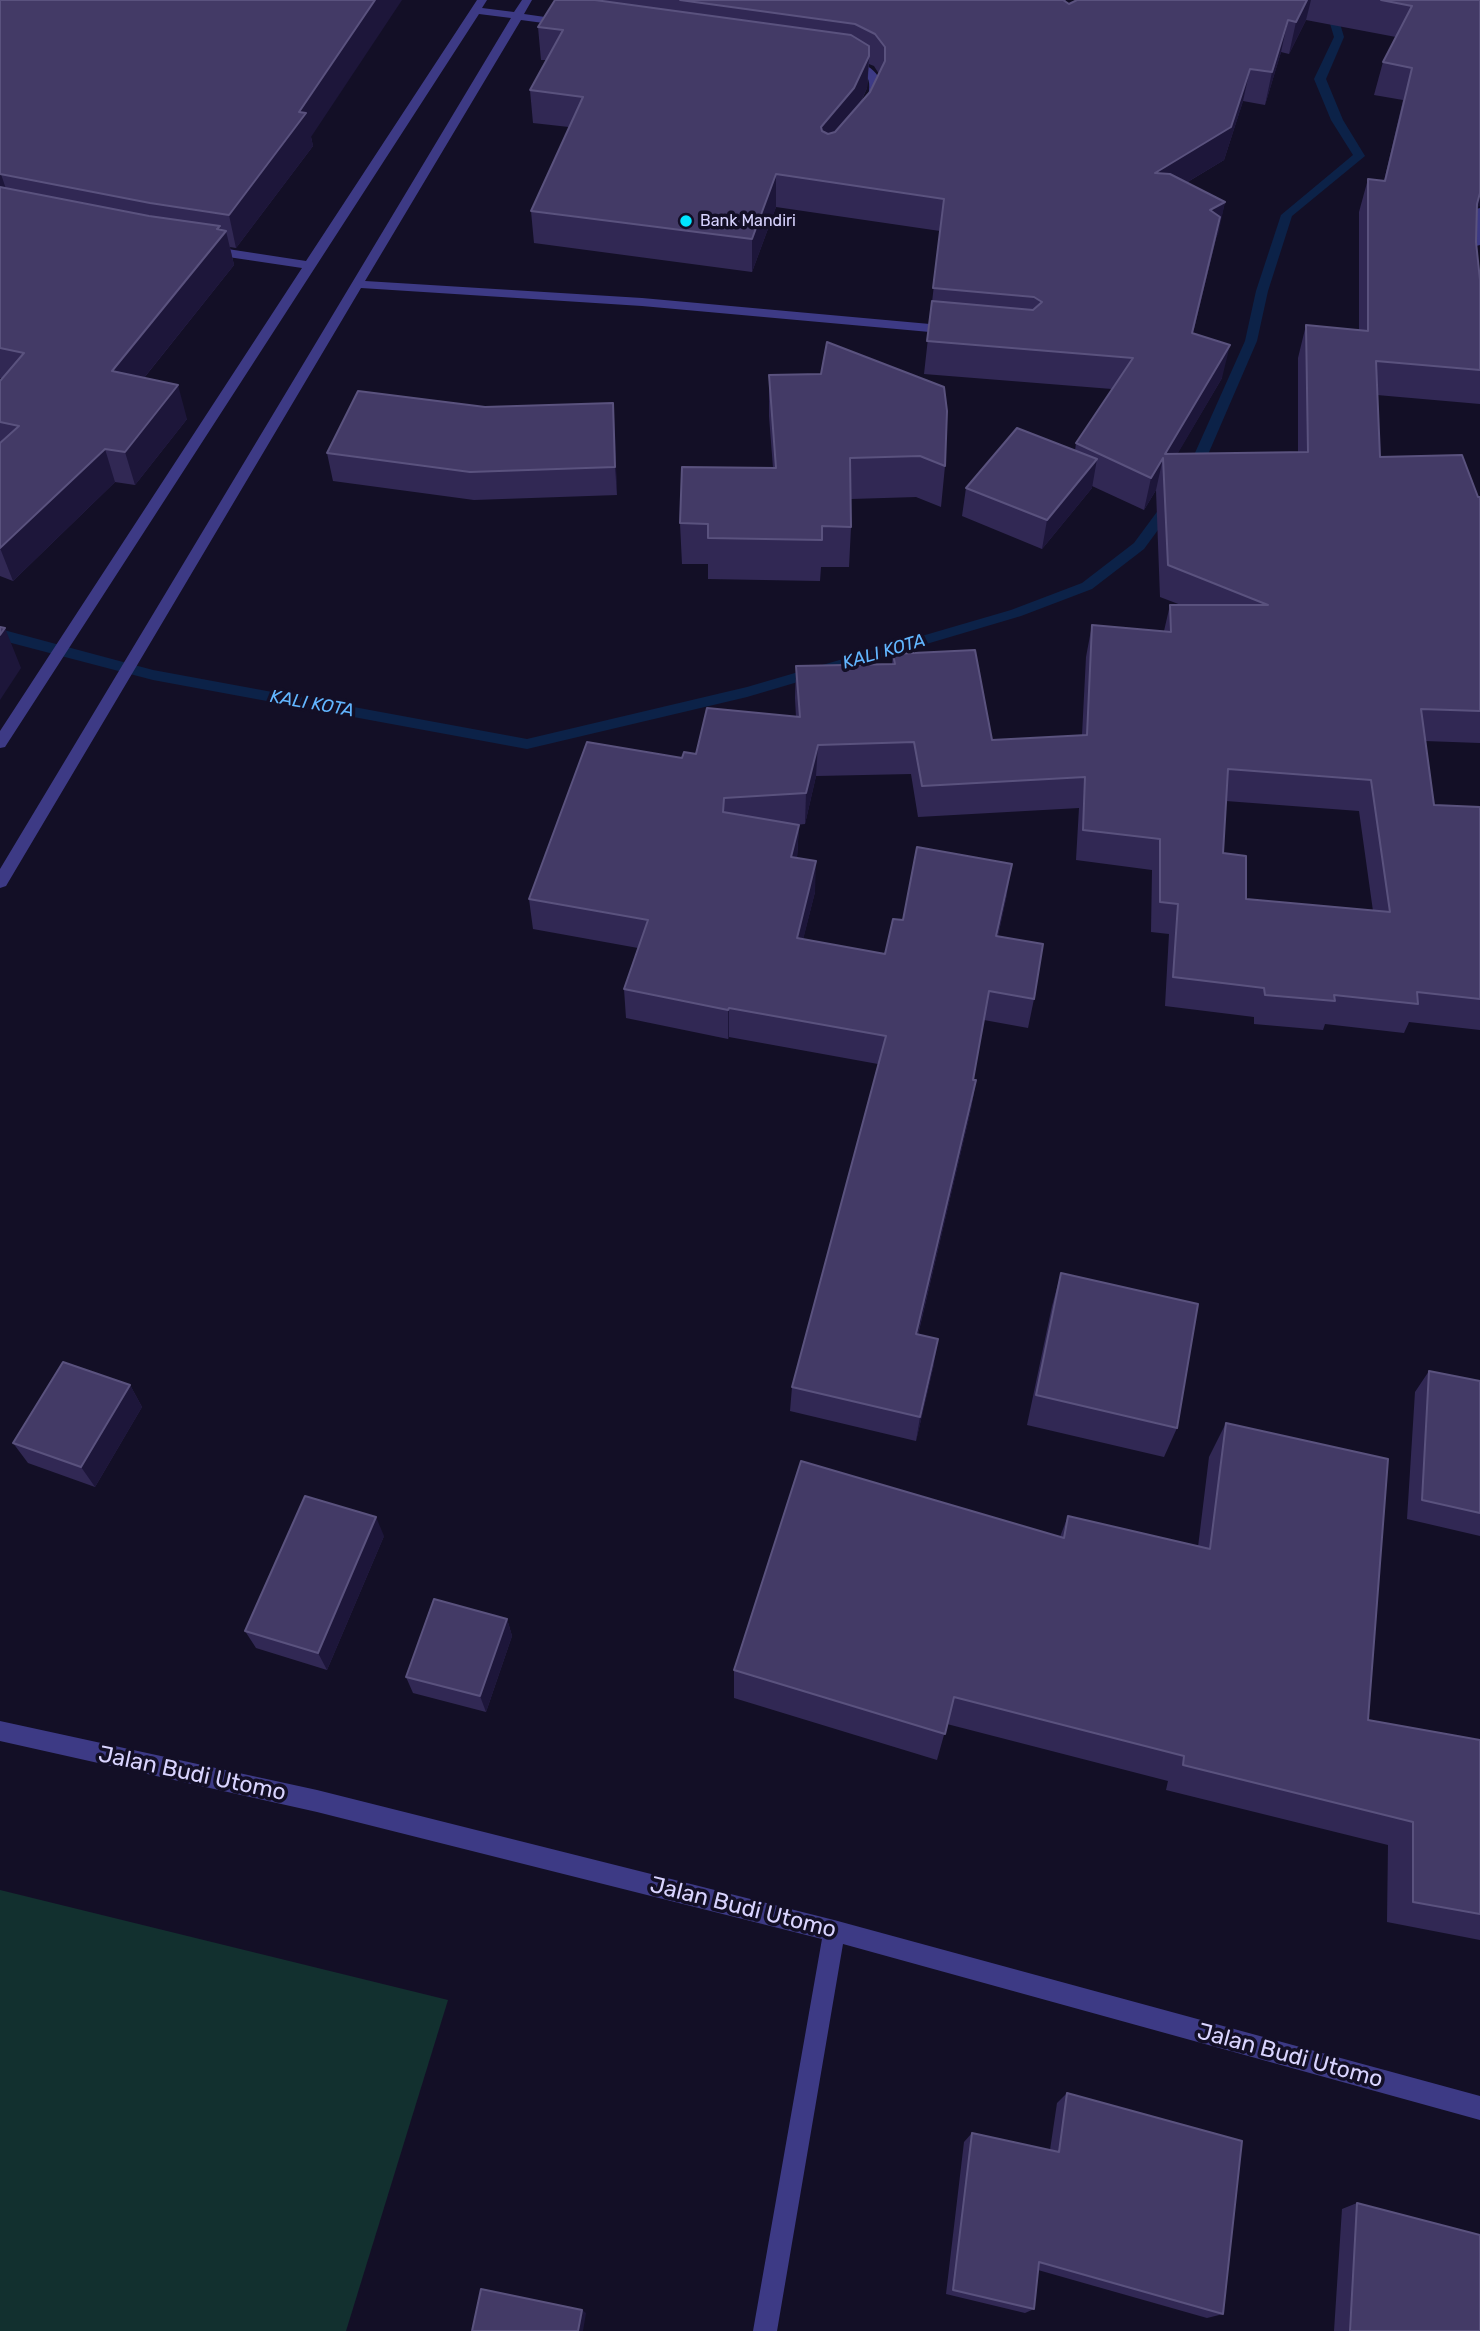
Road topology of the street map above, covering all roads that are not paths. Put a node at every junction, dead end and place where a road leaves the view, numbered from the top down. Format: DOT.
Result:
graph roads {
  1 [pos="527,0"];
  2 [pos="479,5"];
  3 [pos="518,15"];
  4 [pos="579,24"];
  5 [pos="829,59"];
  6 [pos="867,111"];
  7 [pos="1480,212"];
  8 [pos="199,249"];
  9 [pos="1476,249"];
  10 [pos="308,265"];
  11 [pos="355,284"];
  12 [pos="963,331"];
  13 [pos="0,743"];
  14 [pos="0,882"];
  15 [pos="0,1731"];
  16 [pos="834,1931"];
  17 [pos="1480,2108"];
  18 [pos="765,2331"];
  1 -- 3 [label="street"];
  2 -- 3 [label="street"];
  2 -- 10 [label="street"];
  3 -- 4 [label="street"];
  3 -- 11 [label="street"];
  5 -- 6 [label="street"];
  7 -- 9 [label="street"];
  8 -- 10 [label="street"];
  10 -- 13 [label="street"];
  11 -- 12 [label="street"];
  11 -- 14 [label="street"];
  15 -- 16 [label="street, Jalan Budi Utomo"];
  16 -- 17 [label="street, Jalan Budi Utomo"];
  16 -- 18 [label="street"];
}
